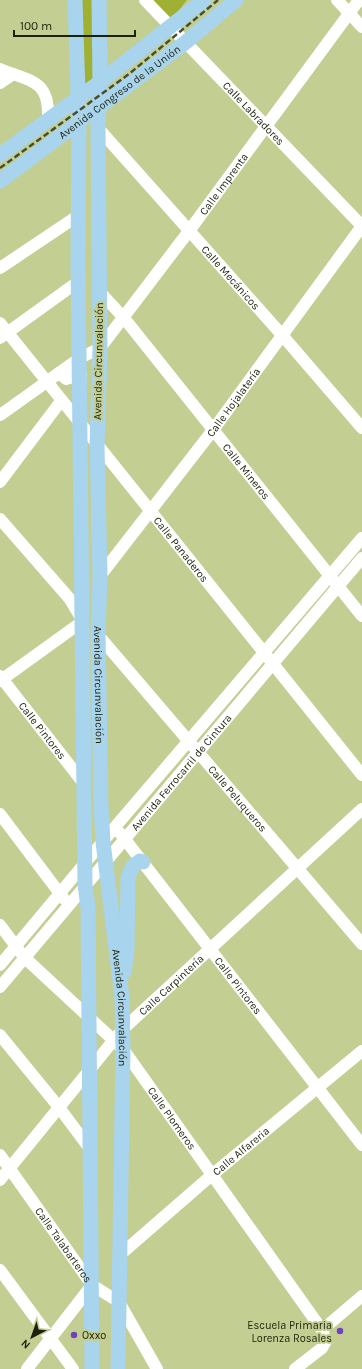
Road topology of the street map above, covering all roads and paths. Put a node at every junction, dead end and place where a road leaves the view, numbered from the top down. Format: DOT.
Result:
graph roads {
  1 [pos="75,0"];
  2 [pos="99,0"];
  3 [pos="145,0"];
  4 [pos="197,0"];
  5 [pos="204,0"];
  6 [pos="236,0"];
  7 [pos="337,0"];
  8 [pos="358,0"];
  9 [pos="188,12"];
  10 [pos="349,13"];
  11 [pos="171,26"];
  12 [pos="362,27"];
  13 [pos="186,42"];
  14 [pos="0,69"];
  15 [pos="13,74"];
  16 [pos="100,82"];
  17 [pos="0,83"];
  18 [pos="77,100"];
  19 [pos="98,109"];
  20 [pos="48,120"];
  21 [pos="79,124"];
  22 [pos="266,125"];
  23 [pos="98,128"];
  24 [pos="0,155"];
  25 [pos="0,181"];
  26 [pos="79,216"];
  27 [pos="362,226"];
  28 [pos="189,231"];
  29 [pos="0,268"];
  30 [pos="79,281"];
  31 [pos="99,291"];
  32 [pos="124,318"];
  33 [pos="2,331"];
  34 [pos="282,335"];
  35 [pos="100,348"];
  36 [pos="80,358"];
  37 [pos="59,373"];
  38 [pos="81,375"];
  39 [pos="47,382"];
  40 [pos="61,401"];
  41 [pos="0,415"];
  42 [pos="81,424"];
  43 [pos="362,428"];
  44 [pos="213,430"];
  45 [pos="97,446"];
  46 [pos="0,482"];
  47 [pos="151,511"];
  48 [pos="0,519"];
  49 [pos="360,544"];
  50 [pos="362,558"];
  51 [pos="100,576"];
  52 [pos="330,576"];
  53 [pos="338,586"];
  54 [pos="362,616"];
  55 [pos="83,622"];
  56 [pos="98,635"];
  57 [pos="264,653"];
  58 [pos="272,664"];
  59 [pos="1,679"];
  60 [pos="223,700"];
  61 [pos="233,709"];
  62 [pos="188,742"];
  63 [pos="198,752"];
  64 [pos="362,775"];
  65 [pos="84,785"];
  66 [pos="362,809"];
  67 [pos="0,814"];
  68 [pos="115,827"];
  69 [pos="124,838"];
  70 [pos="103,842"];
  71 [pos="106,860"];
  72 [pos="143,862"];
  73 [pos="85,863"];
  74 [pos="297,867"];
  75 [pos="85,885"];
  76 [pos="61,894"];
  77 [pos="68,905"];
  78 [pos="88,907"];
  79 [pos="112,914"];
  80 [pos="0,925"];
  81 [pos="362,944"];
  82 [pos="16,947"];
  83 [pos="210,948"];
  84 [pos="24,957"];
  85 [pos="0,965"];
  86 [pos="0,987"];
  87 [pos="122,997"];
  88 [pos="88,1014"];
  89 [pos="0,1035"];
  90 [pos="120,1040"];
  91 [pos="362,1051"];
  92 [pos="88,1071"];
  93 [pos="318,1087"];
  94 [pos="58,1106"];
  95 [pos="362,1145"];
  96 [pos="90,1149"];
  97 [pos="0,1155"];
  98 [pos="10,1168"];
  99 [pos="213,1174"];
  100 [pos="0,1180"];
  101 [pos="121,1254"];
  102 [pos="0,1270"];
  103 [pos="92,1285"];
  104 [pos="362,1296"];
  105 [pos="120,1302"];
  106 [pos="322,1330"];
  107 [pos="51,1338"];
  108 [pos="27,1369"];
  109 [pos="73,1369"];
  110 [pos="92,1369"];
  111 [pos="118,1369"];
  112 [pos="157,1369"];
  113 [pos="295,1369"];
  1 -- 18 [label="main road, Avenida Circunvalación"];
  2 -- 16 [label="main road, Avenida Circunvalación"];
  3 -- 11 [label="street, Calle Labradores"];
  4 -- 9 [label="street"];
  5 -- 9 [label="main road, Avenida Congreso de la Unión"];
  6 -- 13 [label="main road, Avenida Congreso de la Unión"];
  7 -- 10 [label="street"];
  8 -- 10 [label="street, Calle Imprenta"];
  9 -- 11 [label="main road, Avenida Congreso de la Unión"];
  10 -- 12 [label="street"];
  10 -- 22 [label="street, Calle Imprenta"];
  11 -- 13 [label="street, Calle Labradores"];
  11 -- 16 [label="main road, Avenida Congreso de la Unión"];
  13 -- 19 [label="main road, Avenida Congreso de la Unión"];
  13 -- 22 [label="street, Calle Labradores"];
  14 -- 15 [label="street"];
  15 -- 17 [label="street"];
  15 -- 20 [label="street"];
  16 -- 18 [label="main road, Avenida Congreso de la Unión"];
  16 -- 19 [label="main road, Avenida Circunvalación"];
  18 -- 20 [label="main road, Avenida Congreso de la Unión"];
  18 -- 21 [label="main road, Avenida Circunvalación"];
  19 -- 21 [label="main road, Avenida Congreso de la Unión"];
  19 -- 23 [label="main road, Avenida Circunvalación"];
  20 -- 24 [label="main road, Avenida Congreso de la Unión"];
  21 -- 25 [label="main road, Avenida Congreso de la Unión"];
  21 -- 26 [label="main road, Avenida Circunvalación"];
  22 -- 27 [label="street, Calle Labradores"];
  22 -- 28 [label="street, Calle Imprenta"];
  23 -- 28 [label="street, Calle Mecánicos"];
  23 -- 31 [label="main road, Avenida Circunvalación"];
  26 -- 29 [label="street"];
  26 -- 30 [label="main road, Avenida Circunvalación"];
  27 -- 34 [label="street, Calle Hojalatería"];
  28 -- 32 [label="street, Calle Imprenta"];
  28 -- 34 [label="street, Calle Mecánicos"];
  30 -- 33 [label="street"];
  30 -- 36 [label="main road, Avenida Circunvalación"];
  31 -- 32 [label="street, Calle Mineros"];
  31 -- 35 [label="main road, Avenida Circunvalación"];
  32 -- 35 [label="street, Calle Imprenta"];
  32 -- 44 [label="street, Calle Mineros"];
  33 -- 39 [label="street, Calle Panaderos"];
  34 -- 43 [label="street, Calle Mecánicos"];
  34 -- 44 [label="street, Calle Hojalatería"];
  35 -- 36 [label="street, Calle Imprenta"];
  35 -- 45 [label="main road, Avenida Circunvalación"];
  36 -- 37 [label="street, Calle Imprenta"];
  36 -- 38 [label="main road, Avenida Circunvalación"];
  37 -- 38 [label="street"];
  37 -- 39 [label="street, Calle Imprenta"];
  38 -- 42 [label="main road, Avenida Circunvalación"];
  39 -- 40 [label="street, Calle Panaderos"];
  39 -- 41 [label="street, Calle Imprenta"];
  40 -- 42 [label="street, Calle Panaderos"];
  40 -- 46 [label="street"];
  42 -- 45 [label="street, Calle Panaderos"];
  42 -- 55 [label="main road, Avenida Circunvalación"];
  44 -- 47 [label="street, Calle Hojalatería"];
  44 -- 52 [label="street, Calle Mineros"];
  45 -- 47 [label="street, Calle Panaderos"];
  45 -- 51 [label="main road, Avenida Circunvalación"];
  47 -- 51 [label="street, Calle Hojalatería"];
  47 -- 57 [label="street, Calle Panaderos"];
  48 -- 55 [label="street"];
  49 -- 52 [label="street, Avenida Ferrocarril de Cintura"];
  50 -- 53 [label="street, Avenida Ferrocarril de Cintura"];
  51 -- 56 [label="main road, Avenida Circunvalación"];
  52 -- 53 [label="street, Calle Mineros"];
  52 -- 57 [label="street, Avenida Ferrocarril de Cintura"];
  53 -- 54 [label="street, Calle Mineros"];
  53 -- 58 [label="street, Avenida Ferrocarril de Cintura"];
  55 -- 59 [label="street"];
  55 -- 65 [label="main road, Avenida Circunvalación"];
  56 -- 62 [label="street, Calle Peluqueros"];
  56 -- 70 [label="main road, Avenida Circunvalación"];
  57 -- 58 [label="street, Calle Panaderos"];
  57 -- 60 [label="street, Avenida Ferrocarril de Cintura"];
  58 -- 61 [label="street, Avenida Ferrocarril de Cintura"];
  58 -- 64 [label="street, Calle Panaderos"];
  59 -- 65 [label="street, Calle Pintores"];
  60 -- 61 [label="street"];
  60 -- 62 [label="street, Avenida Ferrocarril de Cintura"];
  61 -- 63 [label="street, Avenida Ferrocarril de Cintura"];
  62 -- 63 [label="street, Calle Peluqueros"];
  62 -- 68 [label="street, Avenida Ferrocarril de Cintura"];
  63 -- 69 [label="street, Avenida Ferrocarril de Cintura"];
  63 -- 74 [label="street, Calle Peluqueros"];
  65 -- 73 [label="main road, Avenida Circunvalación"];
  66 -- 74 [label="street, Calle Carpintería"];
  67 -- 76 [label="street"];
  68 -- 69 [label="street, Calle Pintores"];
  68 -- 70 [label="street, Avenida Ferrocarril de Cintura"];
  69 -- 71 [label="street, Avenida Ferrocarril de Cintura"];
  69 -- 72 [label="street, Calle Pintores"];
  70 -- 71 [label="main road, Avenida Circunvalación"];
  70 -- 73 [label="street, Avenida Ferrocarril de Cintura"];
  71 -- 75 [label="street, Avenida Ferrocarril de Cintura"];
  71 -- 79 [label="main road, Avenida Circunvalación"];
  72 -- 83 [label="street, Calle Pintores"];
  72 -- 87 [label="main road"];
  73 -- 75 [label="main road, Avenida Circunvalación"];
  73 -- 76 [label="street, Avenida Ferrocarril de Cintura"];
  74 -- 81 [label="street, Calle Peluqueros"];
  74 -- 83 [label="street, Calle Carpintería"];
  75 -- 77 [label="street, Avenida Ferrocarril de Cintura"];
  75 -- 78 [label="main road, Avenida Circunvalación"];
  76 -- 77 [label="street"];
  76 -- 82 [label="street, Avenida Ferrocarril de Cintura"];
  77 -- 84 [label="street, Avenida Ferrocarril de Cintura"];
  78 -- 79 [label="main road"];
  78 -- 88 [label="main road, Avenida Circunvalación"];
  79 -- 87 [label="main road, Avenida Circunvalación"];
  80 -- 82 [label="street, Calle Plomeros"];
  82 -- 84 [label="street, Calle Plomeros"];
  82 -- 85 [label="street, Avenida Ferrocarril de Cintura"];
  83 -- 90 [label="street, Calle Carpintería"];
  83 -- 93 [label="street, Calle Pintores"];
  84 -- 86 [label="street, Avenida Ferrocarril de Cintura"];
  84 -- 88 [label="street, Calle Plomeros"];
  87 -- 90 [label="main road, Avenida Circunvalación"];
  88 -- 90 [label="street, Calle Plomeros"];
  88 -- 92 [label="main road, Avenida Circunvalación"];
  89 -- 94 [label="street"];
  90 -- 92 [label="street, Calle Carpintería"];
  90 -- 99 [label="street, Calle Plomeros"];
  90 -- 101 [label="main road, Avenida Circunvalación"];
  91 -- 93 [label="street, Calle Alfareria"];
  92 -- 94 [label="street, Calle Carpintería"];
  92 -- 96 [label="main road, Avenida Circunvalación"];
  93 -- 95 [label="street, Calle Pintores"];
  93 -- 99 [label="street, Calle Alfareria"];
  94 -- 96 [label="street"];
  94 -- 98 [label="street, Calle Carpintería"];
  96 -- 103 [label="main road, Avenida Circunvalación"];
  97 -- 98 [label="street, Calle Talabarteros"];
  98 -- 100 [label="street, Calle Carpintería"];
  98 -- 103 [label="street, Calle Talabarteros"];
  99 -- 101 [label="street, Calle Alfareria"];
  99 -- 106 [label="street, Calle Plomeros"];
  101 -- 105 [label="main road, Avenida Circunvalación"];
  102 -- 107 [label="street"];
  103 -- 105 [label="street, Calle Talabarteros"];
  103 -- 107 [label="street"];
  103 -- 110 [label="main road, Avenida Circunvalación"];
  104 -- 106 [label="street"];
  105 -- 111 [label="main road, Avenida Circunvalación"];
  105 -- 112 [label="street, Calle Talabarteros"];
  106 -- 113 [label="street"];
  107 -- 108 [label="street"];
  107 -- 109 [label="street"];
}
